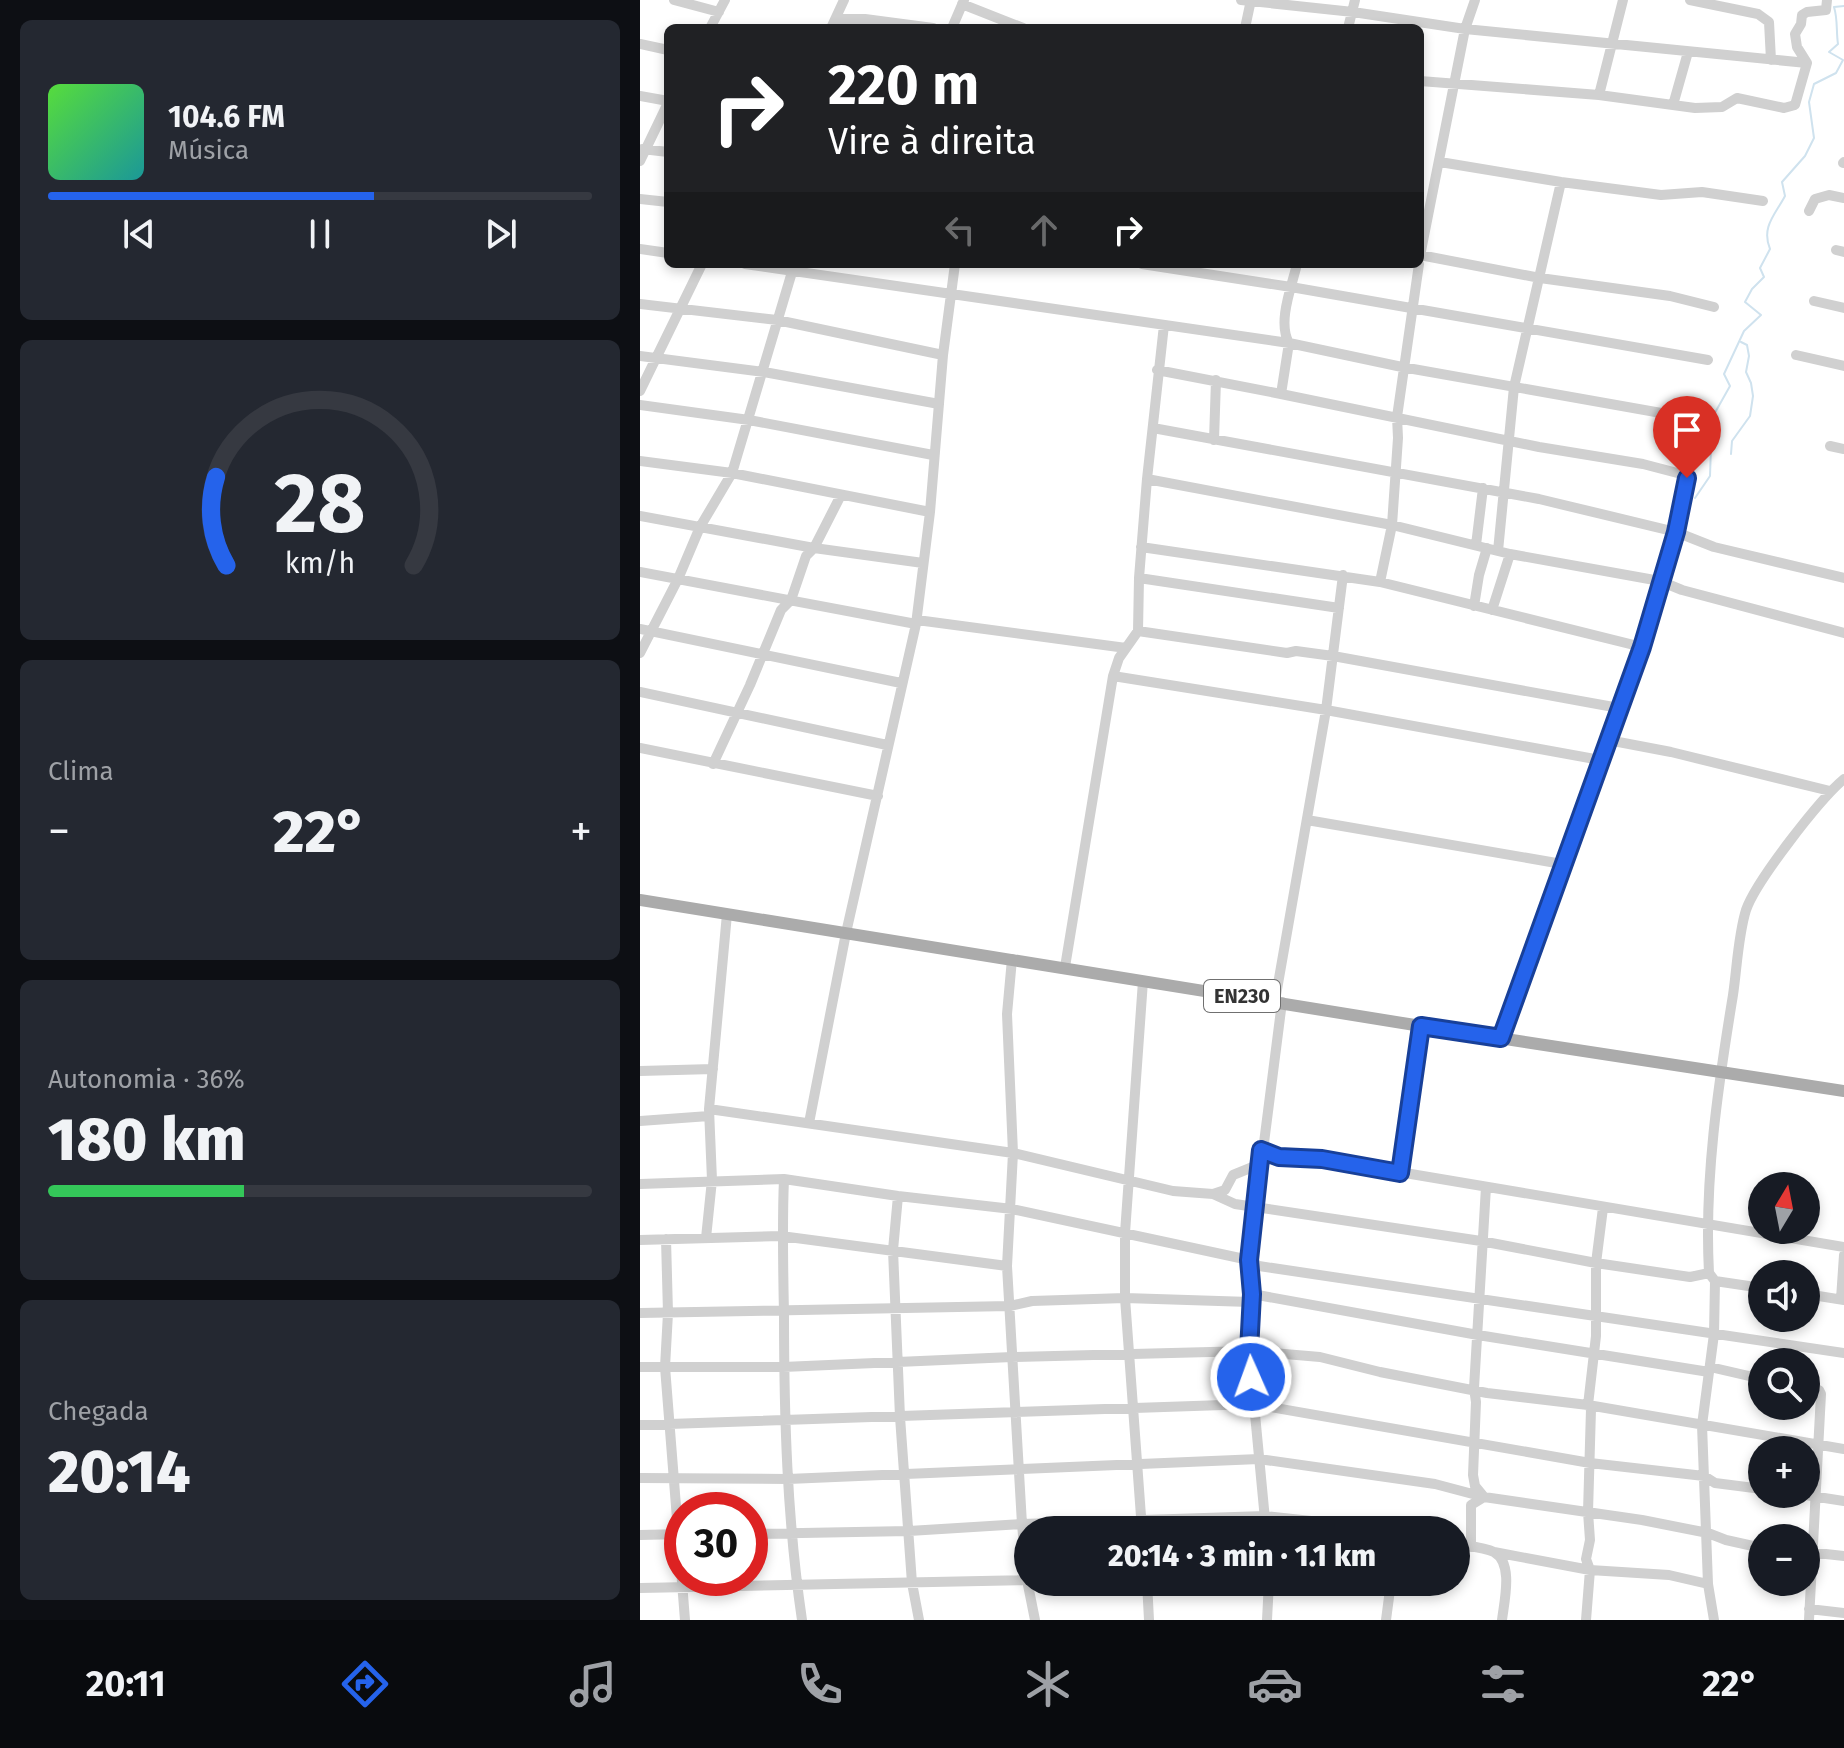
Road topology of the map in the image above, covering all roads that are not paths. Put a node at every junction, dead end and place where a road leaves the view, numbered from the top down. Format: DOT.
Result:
graph roads {
  1 [pos="674,0"];
  2 [pos="725,0"];
  3 [pos="844,0"];
  4 [pos="1241,0"];
  5 [pos="1251,0"];
  6 [pos="1475,0"];
  7 [pos="1623,0"];
  8 [pos="1690,0"];
  9 [pos="1827,0"];
  10 [pos="963,2"];
  11 [pos="1354,6"];
  12 [pos="719,12"];
  13 [pos="712,24"];
  14 [pos="833,24"];
  15 [pos="903,24"];
  16 [pos="954,24"];
  17 [pos="1014,24"];
  18 [pos="1246,24"];
  19 [pos="1465,29"];
  20 [pos="640,44"];
  21 [pos="1611,45"];
  22 [pos="664,49"];
  23 [pos="1688,52"];
  24 [pos="1771,60"];
  25 [pos="1807,63"];
  26 [pos="1424,81"];
  27 [pos="1456,85"];
  28 [pos="1599,95"];
  29 [pos="640,96"];
  30 [pos="664,101"];
  31 [pos="1673,105"];
  32 [pos="664,110"];
  33 [pos="643,149"];
  34 [pos="664,152"];
  35 [pos="640,161"];
  36 [pos="1440,162"];
  37 [pos="1561,182"];
  38 [pos="1844,198"];
  39 [pos="640,199"];
  40 [pos="1425,199"];
  41 [pos="1763,201"];
  42 [pos="664,202"];
  43 [pos="1809,211"];
  44 [pos="640,249"];
  45 [pos="664,252"];
  46 [pos="1424,257"];
  47 [pos="700,268"];
  48 [pos="954,268"];
  49 [pos="1168,268"];
  50 [pos="1296,268"];
  51 [pos="1418,268"];
  52 [pos="801,270"];
  53 [pos="1540,278"];
  54 [pos="1291,287"];
  55 [pos="951,293"];
  56 [pos="1814,301"];
  57 [pos="640,304"];
  58 [pos="1714,307"];
  59 [pos="1411,308"];
  60 [pos="1844,308"];
  61 [pos="679,310"];
  62 [pos="777,320"];
  63 [pos="1164,325"];
  64 [pos="1526,328"];
  65 [pos="1289,343"];
  66 [pos="943,355"];
  67 [pos="1796,355"];
  68 [pos="640,356"];
  69 [pos="657,359"];
  70 [pos="1708,360"];
  71 [pos="1844,366"];
  72 [pos="1402,367"];
  73 [pos="1157,370"];
  74 [pos="764,372"];
  75 [pos="1216,380"];
  76 [pos="1514,387"];
  77 [pos="640,391"];
  78 [pos="1281,394"];
  79 [pos="939,404"];
  80 [pos="640,405"];
  81 [pos="1397,417"];
  82 [pos="1695,419"];
  83 [pos="749,420"];
  84 [pos="1153,428"];
  85 [pos="1214,440"];
  86 [pos="1508,441"];
  87 [pos="1830,446"];
  88 [pos="1844,449"];
  89 [pos="933,455"];
  90 [pos="640,461"];
  91 [pos="732,473"];
  92 [pos="1396,473"];
  93 [pos="1147,479"];
  94 [pos="1483,488"];
  95 [pos="1504,492"];
  96 [pos="841,495"];
  97 [pos="930,512"];
  98 [pos="640,516"];
  99 [pos="1392,525"];
  100 [pos="700,527"];
  101 [pos="1676,532"];
  102 [pos="1141,547"];
  103 [pos="814,548"];
  104 [pos="1487,548"];
  105 [pos="1510,554"];
  106 [pos="923,563"];
  107 [pos="640,572"];
  108 [pos="1343,575"];
  109 [pos="1139,578"];
  110 [pos="1844,578"];
  111 [pos="678,579"];
  112 [pos="1660,581"];
  113 [pos="1380,582"];
  114 [pos="791,600"];
  115 [pos="1474,606"];
  116 [pos="1339,608"];
  117 [pos="1492,610"];
  118 [pos="916,622"];
  119 [pos="640,629"];
  120 [pos="1138,631"];
  121 [pos="652,632"];
  122 [pos="1844,633"];
  123 [pos="1638,646"];
  124 [pos="1126,648"];
  125 [pos="640,653"];
  126 [pos="764,654"];
  127 [pos="1333,656"];
  128 [pos="1113,676"];
  129 [pos="901,683"];
  130 [pos="640,692"];
  131 [pos="1618,707"];
  132 [pos="1326,710"];
  133 [pos="737,713"];
  134 [pos="1608,740"];
  135 [pos="887,745"];
  136 [pos="640,748"];
  137 [pos="1600,760"];
  138 [pos="713,764"];
  139 [pos="1844,779"];
  140 [pos="1830,791"];
  141 [pos="878,796"];
  142 [pos="1307,820"];
  143 [pos="1562,864"];
  144 [pos="640,900"];
  145 [pos="727,914"];
  146 [pos="846,933"];
  147 [pos="1012,959"];
  148 [pos="1065,967"];
  149 [pos="1143,981"];
  150 [pos="1278,1002"];
  151 [pos="1421,1026"];
  152 [pos="1501,1038"];
  153 [pos="713,1069"];
  154 [pos="640,1071"];
  155 [pos="1720,1072"];
  156 [pos="1844,1091"];
  157 [pos="709,1113"];
  158 [pos="640,1121"];
  159 [pos="809,1123"];
  160 [pos="1261,1150"];
  161 [pos="1013,1153"];
  162 [pos="1260,1164"];
  163 [pos="1400,1173"];
  164 [pos="784,1179"];
  165 [pos="712,1180"];
  166 [pos="1129,1181"];
  167 [pos="640,1184"];
  168 [pos="1486,1187"];
  169 [pos="1213,1194"];
  170 [pos="898,1196"];
  171 [pos="1255,1207"];
  172 [pos="1603,1208"];
  173 [pos="1012,1209"];
  174 [pos="1706,1226"];
  175 [pos="1125,1233"];
  176 [pos="781,1236"];
  177 [pos="706,1238"];
  178 [pos="666,1239"];
  179 [pos="640,1240"];
  180 [pos="1481,1241"];
  181 [pos="1844,1247"];
  182 [pos="893,1250"];
  183 [pos="1844,1255"];
  184 [pos="1249,1260"];
  185 [pos="1596,1263"];
  186 [pos="1007,1266"];
  187 [pos="1712,1277"];
  188 [pos="1748,1285"];
  189 [pos="1820,1296"];
  190 [pos="1125,1298"];
  191 [pos="1251,1298"];
  192 [pos="1481,1298"];
  193 [pos="1842,1300"];
  194 [pos="1010,1306"];
  195 [pos="784,1309"];
  196 [pos="897,1309"];
  197 [pos="640,1313"];
  198 [pos="668,1313"];
  199 [pos="1594,1316"];
  200 [pos="1714,1334"];
  201 [pos="1478,1335"];
  202 [pos="1249,1351"];
  203 [pos="1128,1353"];
  204 [pos="1844,1353"];
  205 [pos="1593,1354"];
  206 [pos="1012,1357"];
  207 [pos="898,1363"];
  208 [pos="640,1367"];
  209 [pos="665,1367"];
  210 [pos="783,1367"];
  211 [pos="1709,1370"];
  212 [pos="1748,1377"];
  213 [pos="1474,1388"];
  214 [pos="1253,1404"];
  215 [pos="1588,1405"];
  216 [pos="1131,1409"];
  217 [pos="1018,1413"];
  218 [pos="900,1417"];
  219 [pos="784,1420"];
  220 [pos="669,1424"];
  221 [pos="640,1425"];
  222 [pos="1702,1425"];
  223 [pos="1765,1436"];
  224 [pos="1476,1444"];
  225 [pos="1820,1445"];
  226 [pos="1844,1449"];
  227 [pos="1259,1459"];
  228 [pos="1590,1463"];
  229 [pos="1137,1465"];
  230 [pos="1020,1469"];
  231 [pos="905,1474"];
  232 [pos="1704,1476"];
  233 [pos="672,1477"];
  234 [pos="640,1478"];
  235 [pos="788,1479"];
  236 [pos="1748,1487"];
  237 [pos="674,1492"];
  238 [pos="1484,1497"];
  239 [pos="1820,1497"];
  240 [pos="1844,1501"];
  241 [pos="1588,1512"];
  242 [pos="1022,1516"];
  243 [pos="1140,1516"];
  244 [pos="1265,1516"];
  245 [pos="1014,1524"];
  246 [pos="909,1531"];
  247 [pos="1708,1533"];
  248 [pos="664,1534"];
  249 [pos="768,1534"];
  250 [pos="640,1535"];
  251 [pos="793,1535"];
  252 [pos="1748,1545"];
  253 [pos="1471,1547"];
  254 [pos="1494,1552"];
  255 [pos="1820,1555"];
  256 [pos="1844,1556"];
  257 [pos="1590,1570"];
  258 [pos="1014,1580"];
  259 [pos="912,1583"];
  260 [pos="768,1584"];
  261 [pos="796,1584"];
  262 [pos="1708,1584"];
  263 [pos="664,1587"];
  264 [pos="640,1588"];
  265 [pos="684,1596"];
  266 [pos="1030,1596"];
  267 [pos="1148,1596"];
  268 [pos="1268,1596"];
  269 [pos="1389,1596"];
  270 [pos="1844,1613"];
  271 [pos="1809,1614"];
  272 [pos="685,1620"];
  273 [pos="802,1620"];
  274 [pos="919,1620"];
  275 [pos="1035,1620"];
  276 [pos="1149,1620"];
  277 [pos="1267,1620"];
  278 [pos="1386,1620"];
  279 [pos="1502,1620"];
  280 [pos="1586,1620"];
  281 [pos="1714,1620"];
  1 -- 12 [label="street"];
  2 -- 12 [label="street"];
  3 -- 14 [label="street"];
  4 -- 5 [label="street"];
  5 -- 11 [label="street"];
  5 -- 18 [label="street"];
  6 -- 19 [label="street"];
  7 -- 21 [label="street"];
  8 -- 24 [label="street"];
  9 -- 25 [label="street"];
  10 -- 16 [label="street"];
  10 -- 17 [label="street"];
  11 -- 19 [label="street"];
  12 -- 13 [label="street"];
  14 -- 15 [label="street"];
  19 -- 21 [label="street"];
  19 -- 27 [label="street"];
  20 -- 22 [label="street"];
  21 -- 23 [label="street"];
  21 -- 28 [label="street"];
  23 -- 24 [label="street"];
  23 -- 31 [label="street"];
  24 -- 25 [label="street"];
  25 -- 31 [label="street"];
  26 -- 27 [label="street"];
  27 -- 28 [label="street"];
  27 -- 36 [label="street"];
  28 -- 31 [label="street"];
  29 -- 30 [label="street"];
  32 -- 33 [label="street"];
  33 -- 34 [label="street"];
  33 -- 35 [label="street"];
  36 -- 37 [label="street"];
  36 -- 40 [label="street"];
  37 -- 41 [label="street"];
  37 -- 53 [label="street"];
  38 -- 43 [label="street"];
  39 -- 42 [label="street"];
  44 -- 45 [label="street"];
  46 -- 53 [label="street"];
  47 -- 61 [label="street"];
  48 -- 55 [label="street"];
  49 -- 54 [label="street"];
  50 -- 54 [label="street"];
  51 -- 59 [label="street"];
  52 -- 55 [label="street"];
  52 -- 62 [label="street"];
  53 -- 58 [label="street"];
  53 -- 64 [label="street"];
  54 -- 59 [label="street"];
  54 -- 65 [label="street"];
  55 -- 63 [label="street"];
  55 -- 66 [label="street"];
  56 -- 60 [label="street"];
  57 -- 61 [label="street"];
  59 -- 64 [label="street"];
  59 -- 72 [label="street"];
  61 -- 62 [label="street"];
  61 -- 69 [label="street"];
  62 -- 66 [label="street"];
  62 -- 74 [label="street"];
  63 -- 65 [label="street"];
  63 -- 73 [label="street"];
  64 -- 70 [label="street"];
  64 -- 76 [label="street"];
  65 -- 72 [label="street"];
  65 -- 78 [label="street"];
  66 -- 79 [label="street"];
  67 -- 71 [label="street"];
  68 -- 69 [label="street"];
  69 -- 74 [label="street"];
  69 -- 77 [label="street"];
  72 -- 76 [label="street"];
  72 -- 81 [label="street"];
  73 -- 75 [label="street"];
  73 -- 84 [label="street"];
  74 -- 79 [label="street"];
  74 -- 83 [label="street"];
  75 -- 78 [label="street"];
  75 -- 85 [label="street"];
  76 -- 82 [label="street"];
  76 -- 86 [label="street"];
  78 -- 81 [label="street"];
  79 -- 89 [label="street"];
  80 -- 83 [label="street"];
  81 -- 86 [label="street"];
  81 -- 92 [label="street"];
  83 -- 89 [label="street"];
  83 -- 91 [label="street"];
  84 -- 85 [label="street"];
  84 -- 93 [label="street"];
  85 -- 92 [label="street"];
  86 -- 95 [label="street"];
  86 -- 101 [label="street"];
  87 -- 88 [label="street"];
  89 -- 97 [label="street"];
  90 -- 91 [label="street"];
  91 -- 96 [label="street"];
  91 -- 100 [label="street"];
  92 -- 94 [label="street"];
  92 -- 99 [label="street"];
  93 -- 99 [label="street"];
  93 -- 102 [label="street"];
  94 -- 95 [label="street"];
  94 -- 104 [label="street"];
  95 -- 101 [label="street"];
  95 -- 104 [label="street"];
  96 -- 97 [label="street"];
  96 -- 103 [label="street"];
  97 -- 106 [label="street"];
  98 -- 100 [label="street"];
  99 -- 104 [label="street"];
  99 -- 113 [label="street"];
  100 -- 103 [label="street"];
  100 -- 111 [label="street"];
  101 -- 110 [label="street"];
  101 -- 112 [label="street"];
  102 -- 108 [label="street"];
  102 -- 109 [label="street"];
  103 -- 106 [label="street"];
  103 -- 114 [label="street"];
  104 -- 105 [label="street"];
  104 -- 115 [label="street"];
  105 -- 112 [label="street"];
  105 -- 117 [label="street"];
  106 -- 118 [label="street"];
  107 -- 111 [label="street"];
  108 -- 113 [label="street"];
  108 -- 116 [label="street"];
  109 -- 116 [label="street"];
  109 -- 120 [label="street"];
  111 -- 114 [label="street"];
  111 -- 121 [label="street"];
  112 -- 122 [label="street"];
  112 -- 123 [label="street"];
  113 -- 115 [label="street"];
  114 -- 118 [label="street"];
  114 -- 126 [label="street"];
  115 -- 117 [label="street"];
  116 -- 127 [label="street"];
  117 -- 123 [label="street"];
  118 -- 124 [label="street"];
  118 -- 129 [label="street"];
  119 -- 121 [label="street"];
  120 -- 124 [label="street"];
  120 -- 127 [label="street"];
  121 -- 125 [label="street"];
  121 -- 126 [label="street"];
  123 -- 131 [label="street"];
  124 -- 128 [label="street"];
  126 -- 129 [label="street"];
  126 -- 133 [label="street"];
  127 -- 131 [label="street"];
  127 -- 132 [label="street"];
  128 -- 132 [label="street"];
  128 -- 148 [label="street"];
  129 -- 135 [label="street"];
  130 -- 133 [label="street"];
  131 -- 134 [label="street"];
  132 -- 137 [label="street"];
  132 -- 142 [label="street"];
  133 -- 135 [label="street"];
  133 -- 138 [label="street"];
  134 -- 137 [label="street"];
  134 -- 140 [label="street"];
  135 -- 141 [label="street"];
  136 -- 138 [label="street"];
  137 -- 143 [label="street"];
  138 -- 141 [label="street"];
  139 -- 140 [label="street"];
  140 -- 155 [label="street"];
  141 -- 146 [label="street"];
  142 -- 143 [label="street"];
  142 -- 150 [label="street"];
  143 -- 152 [label="street"];
  144 -- 145 [label="main road, EN230"];
  145 -- 146 [label="main road, EN230"];
  145 -- 153 [label="street"];
  146 -- 147 [label="main road, EN230"];
  146 -- 159 [label="street"];
  147 -- 148 [label="main road, EN230"];
  147 -- 161 [label="street"];
  148 -- 149 [label="main road, EN230"];
  149 -- 150 [label="main road, EN230"];
  149 -- 166 [label="street"];
  150 -- 151 [label="main road, EN230"];
  150 -- 160 [label="street"];
  151 -- 152 [label="main road, EN230"];
  151 -- 163 [label="street"];
  152 -- 155 [label="main road, EN230"];
  153 -- 154 [label="street"];
  153 -- 157 [label="street"];
  155 -- 156 [label="main road, EN230"];
  155 -- 174 [label="street"];
  157 -- 158 [label="street"];
  157 -- 159 [label="street"];
  157 -- 165 [label="street"];
  159 -- 161 [label="street"];
  160 -- 162 [label="street"];
  160 -- 163 [label="street"];
  161 -- 166 [label="street"];
  161 -- 173 [label="street"];
  162 -- 169 [label="street"];
  162 -- 171 [label="street"];
  163 -- 168 [label="street"];
  164 -- 165 [label="street"];
  164 -- 170 [label="street"];
  164 -- 176 [label="street"];
  165 -- 167 [label="street"];
  165 -- 177 [label="street"];
  166 -- 169 [label="street"];
  166 -- 175 [label="street"];
  168 -- 172 [label="street"];
  168 -- 180 [label="street"];
  169 -- 171 [label="street"];
  170 -- 173 [label="street"];
  170 -- 182 [label="street"];
  171 -- 180 [label="street"];
  171 -- 184 [label="street"];
  172 -- 174 [label="street"];
  172 -- 185 [label="street"];
  173 -- 175 [label="street"];
  173 -- 186 [label="street"];
  174 -- 181 [label="street"];
  174 -- 187 [label="street"];
  175 -- 184 [label="street"];
  175 -- 190 [label="street"];
  176 -- 177 [label="street"];
  176 -- 182 [label="street"];
  176 -- 195 [label="street"];
  177 -- 178 [label="street"];
  178 -- 179 [label="street"];
  178 -- 198 [label="street"];
  180 -- 185 [label="street"];
  180 -- 192 [label="street"];
  182 -- 186 [label="street"];
  182 -- 196 [label="street"];
  183 -- 193 [label="street"];
  184 -- 191 [label="street"];
  184 -- 192 [label="street"];
  185 -- 187 [label="street"];
  185 -- 199 [label="street"];
  186 -- 194 [label="street"];
  187 -- 188 [label="street"];
  187 -- 200 [label="street"];
  189 -- 193 [label="street"];
  190 -- 191 [label="street"];
  190 -- 194 [label="street"];
  190 -- 203 [label="street"];
  191 -- 201 [label="street"];
  191 -- 202 [label="street"];
  192 -- 199 [label="street"];
  192 -- 201 [label="street"];
  194 -- 196 [label="street"];
  194 -- 206 [label="street"];
  195 -- 196 [label="street"];
  195 -- 198 [label="street"];
  195 -- 210 [label="street"];
  196 -- 207 [label="street"];
  197 -- 198 [label="street"];
  198 -- 209 [label="street"];
  199 -- 200 [label="street"];
  199 -- 205 [label="street"];
  200 -- 204 [label="street"];
  200 -- 211 [label="street"];
  201 -- 205 [label="street"];
  201 -- 213 [label="street"];
  202 -- 203 [label="street"];
  202 -- 213 [label="street"];
  202 -- 214 [label="street"];
  203 -- 206 [label="street"];
  203 -- 216 [label="street"];
  205 -- 211 [label="street"];
  205 -- 215 [label="street"];
  206 -- 207 [label="street"];
  206 -- 217 [label="street"];
  207 -- 210 [label="street"];
  207 -- 218 [label="street"];
  208 -- 209 [label="street"];
  209 -- 210 [label="street"];
  209 -- 220 [label="street"];
  210 -- 219 [label="street"];
  211 -- 212 [label="street"];
  211 -- 222 [label="street"];
  213 -- 215 [label="street"];
  213 -- 224 [label="street"];
  214 -- 216 [label="street"];
  214 -- 224 [label="street"];
  214 -- 227 [label="street"];
  215 -- 222 [label="street"];
  215 -- 228 [label="street"];
  216 -- 217 [label="street"];
  216 -- 229 [label="street"];
  217 -- 218 [label="street"];
  217 -- 230 [label="street"];
  218 -- 219 [label="street"];
  218 -- 231 [label="street"];
  219 -- 220 [label="street"];
  219 -- 235 [label="street"];
  220 -- 221 [label="street"];
  220 -- 233 [label="street"];
  222 -- 223 [label="street"];
  222 -- 232 [label="street"];
  224 -- 228 [label="street"];
  224 -- 238 [label="street"];
  225 -- 226 [label="street"];
  227 -- 229 [label="street"];
  227 -- 238 [label="street"];
  227 -- 244 [label="street"];
  228 -- 232 [label="street"];
  228 -- 241 [label="street"];
  229 -- 230 [label="street"];
  229 -- 243 [label="street"];
  230 -- 231 [label="street"];
  230 -- 242 [label="street"];
  231 -- 235 [label="street"];
  231 -- 246 [label="street"];
  232 -- 236 [label="street"];
  232 -- 247 [label="street"];
  233 -- 234 [label="street"];
  233 -- 235 [label="street"];
  233 -- 237 [label="street"];
  235 -- 251 [label="street"];
  238 -- 241 [label="street"];
  238 -- 253 [label="street"];
  239 -- 240 [label="street"];
  241 -- 247 [label="street"];
  241 -- 257 [label="street"];
  245 -- 246 [label="street"];
  246 -- 251 [label="street"];
  246 -- 259 [label="street"];
  247 -- 252 [label="street"];
  247 -- 262 [label="street"];
  248 -- 250 [label="street"];
  249 -- 251 [label="street"];
  251 -- 261 [label="street"];
  253 -- 254 [label="street"];
  254 -- 257 [label="street"];
  254 -- 279 [label="street"];
  255 -- 256 [label="street"];
  257 -- 262 [label="street"];
  257 -- 280 [label="street"];
  258 -- 259 [label="street"];
  259 -- 261 [label="street"];
  259 -- 274 [label="street"];
  260 -- 261 [label="street"];
  261 -- 273 [label="street"];
  262 -- 281 [label="street"];
  263 -- 264 [label="street"];
  265 -- 272 [label="street"];
  266 -- 275 [label="street"];
  267 -- 276 [label="street"];
  268 -- 277 [label="street"];
  269 -- 278 [label="street"];
  270 -- 271 [label="street"];
}
